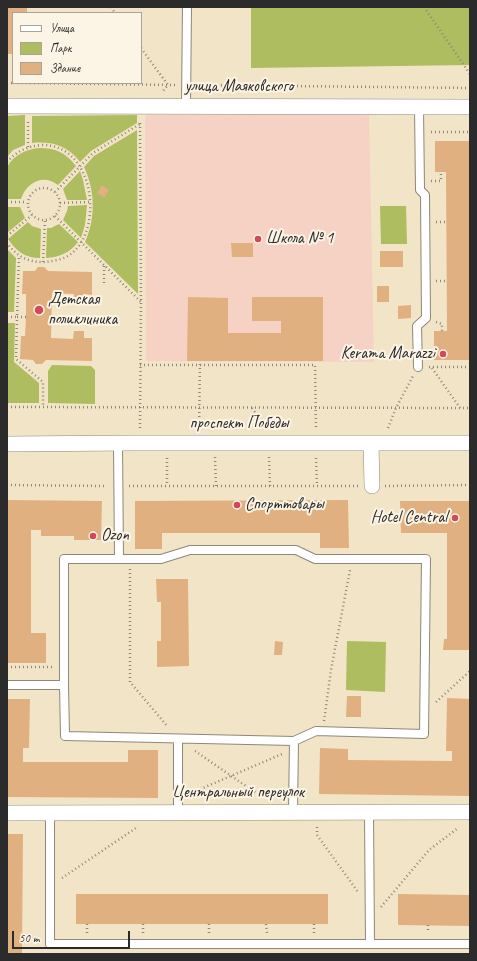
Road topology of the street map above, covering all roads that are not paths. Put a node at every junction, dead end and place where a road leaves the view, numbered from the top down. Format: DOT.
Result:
graph roads {
  1 [pos="187,7"];
  2 [pos="7,106"];
  3 [pos="186,106"];
  4 [pos="419,107"];
  5 [pos="470,107"];
  6 [pos="418,367"];
  7 [pos="130,443"];
  8 [pos="371,443"];
  9 [pos="470,443"];
  10 [pos="7,444"];
  11 [pos="372,486"];
  12 [pos="118,559"];
  13 [pos="7,685"];
  14 [pos="64,685"];
  15 [pos="178,739"];
  16 [pos="294,745"];
  17 [pos="178,806"];
  18 [pos="50,812"];
  19 [pos="293,812"];
  20 [pos="369,812"];
  21 [pos="7,813"];
  22 [pos="467,818"];
  23 [pos="370,944"];
  24 [pos="470,944"];
  1 -- 3 [label="lane"];
  2 -- 3 [label="street, улица Маяковского"];
  3 -- 4 [label="street, улица Маяковского"];
  4 -- 5 [label="street, улица Маяковского"];
  4 -- 6 [label="lane"];
  7 -- 8 [label="street, проспект Победы"];
  7 -- 10 [label="street, проспект Победы"];
  7 -- 12 [label="lane"];
  8 -- 9 [label="street, проспект Победы"];
  8 -- 11 [label="street"];
  12 -- 14 [label="lane"];
  12 -- 16 [label="lane"];
  13 -- 14 [label="lane"];
  14 -- 15 [label="lane"];
  15 -- 16 [label="lane"];
  15 -- 17 [label="lane"];
  16 -- 19 [label="lane"];
  17 -- 18 [label="street, Центральный переулок"];
  17 -- 19 [label="street, Центральный переулок"];
  18 -- 21 [label="street, Центральный переулок"];
  18 -- 23 [label="lane"];
  19 -- 20 [label="street, Центральный переулок"];
  20 -- 22 [label="street, Центральный переулок"];
  20 -- 23 [label="lane"];
  23 -- 24 [label="lane"];
}
